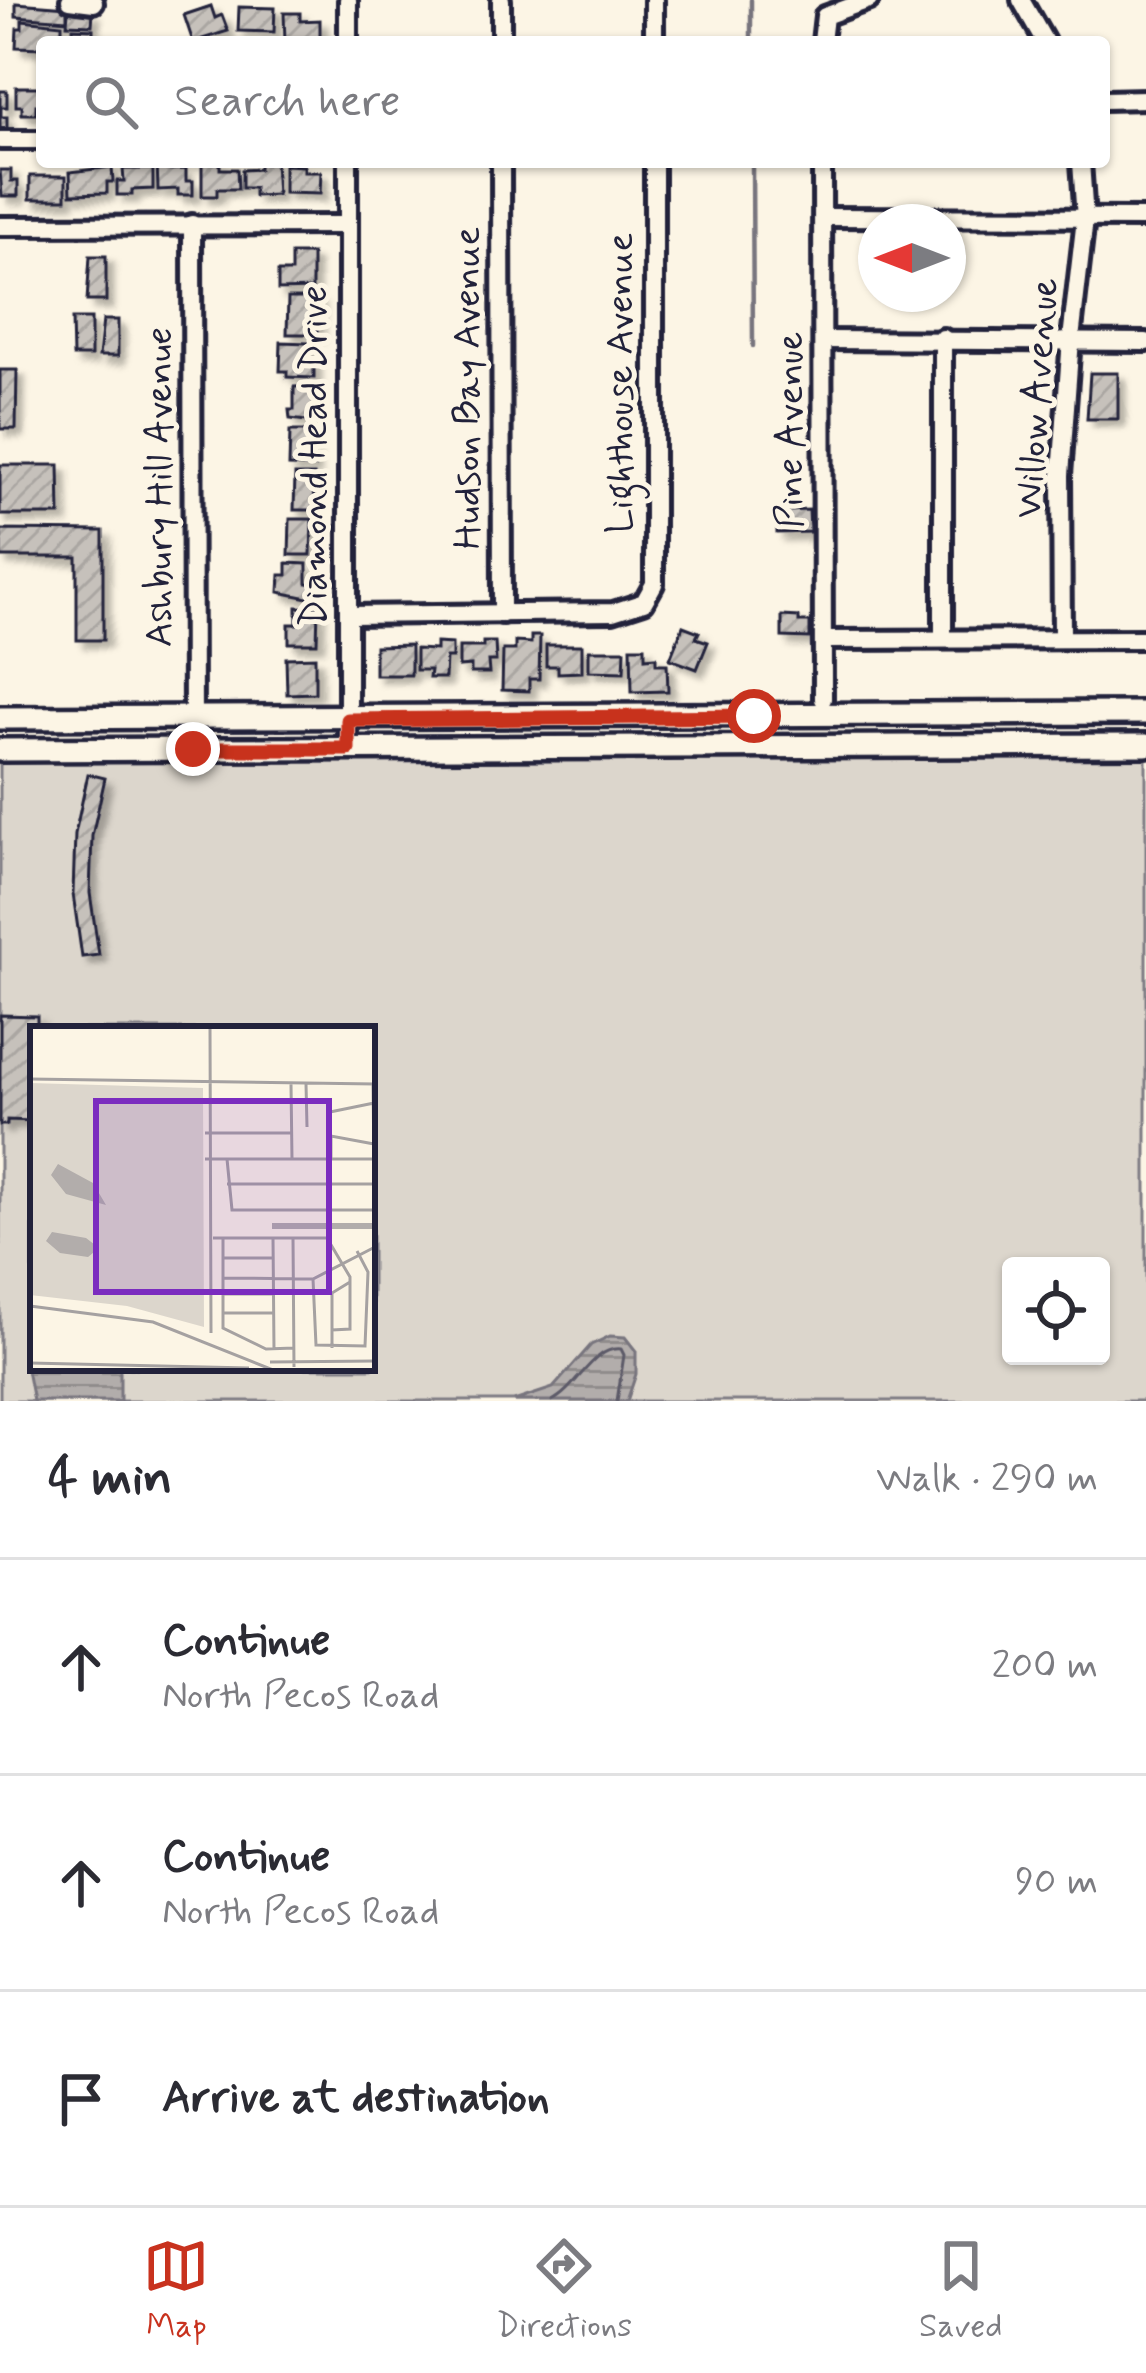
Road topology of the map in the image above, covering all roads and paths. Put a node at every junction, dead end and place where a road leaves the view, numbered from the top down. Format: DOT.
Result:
graph roads {
  1 [pos="70,0"];
  2 [pos="348,0"];
  3 [pos="501,0"];
  4 [pos="654,0"];
  5 [pos="869,0"];
  6 [pos="1021,0"];
  7 [pos="94,3"];
  8 [pos="348,36"];
  9 [pos="501,36"];
  10 [pos="654,36"];
  11 [pos="823,36"];
  12 [pos="1042,36"];
  13 [pos="1146,99"];
  14 [pos="1110,100"];
  15 [pos="0,140"];
  16 [pos="36,140"];
  17 [pos="348,168"];
  18 [pos="501,168"];
  19 [pos="654,168"];
  20 [pos="822,168"];
  21 [pos="1081,168"];
  22 [pos="823,217"];
  23 [pos="1146,218"];
  24 [pos="1085,219"];
  25 [pos="192,224"];
  26 [pos="0,226"];
  27 [pos="348,226"];
  28 [pos="943,338"];
  29 [pos="1071,339"];
  30 [pos="825,340"];
  31 [pos="1146,342"];
  32 [pos="349,614"];
  33 [pos="502,614"];
  34 [pos="943,638"];
  35 [pos="1062,638"];
  36 [pos="1146,639"];
  37 [pos="824,640"];
  38 [pos="824,699"];
  39 [pos="1146,713"];
  40 [pos="0,718"];
  41 [pos="194,719"];
  42 [pos="348,720"];
  43 [pos="1146,745"];
  44 [pos="193,749"];
  45 [pos="348,749"];
  46 [pos="0,750"];
  1 -- 7 [label="street"];
  2 -- 8 [label="street"];
  3 -- 9 [label="street"];
  4 -- 10 [label="street"];
  5 -- 11 [label="street"];
  6 -- 12 [label="street"];
  13 -- 14 [label="street"];
  15 -- 16 [label="street"];
  17 -- 27 [label="street, Diamond Head Drive"];
  18 -- 33 [label="street, Hudson Bay Avenue"];
  19 -- 33 [label="street, Lighthouse Avenue"];
  20 -- 22 [label="street, Pine Avenue"];
  21 -- 24 [label="street, Willow Avenue"];
  22 -- 24 [label="street"];
  22 -- 30 [label="street, Pine Avenue"];
  23 -- 24 [label="street"];
  24 -- 29 [label="street, Willow Avenue"];
  25 -- 26 [label="street"];
  25 -- 27 [label="street"];
  25 -- 41 [label="street, Ashbury Hill Avenue"];
  27 -- 32 [label="street, Diamond Head Drive"];
  28 -- 29 [label="street"];
  28 -- 30 [label="street"];
  28 -- 34 [label="street"];
  29 -- 31 [label="street"];
  29 -- 35 [label="street, Willow Avenue"];
  30 -- 37 [label="street, Pine Avenue"];
  32 -- 33 [label="street"];
  32 -- 42 [label="street, Diamond Head Drive"];
  34 -- 35 [label="street"];
  34 -- 37 [label="street"];
  35 -- 36 [label="street"];
  37 -- 38 [label="street, Pine Avenue"];
  39 -- 42 [label="main road"];
  40 -- 41 [label="main road"];
  41 -- 42 [label="main road"];
  41 -- 44 [label="street, Ashbury Hill Avenue"];
  42 -- 45 [label="street, Diamond Head Drive"];
  43 -- 45 [label="main road"];
  44 -- 45 [label="main road"];
  44 -- 46 [label="main road"];
}
